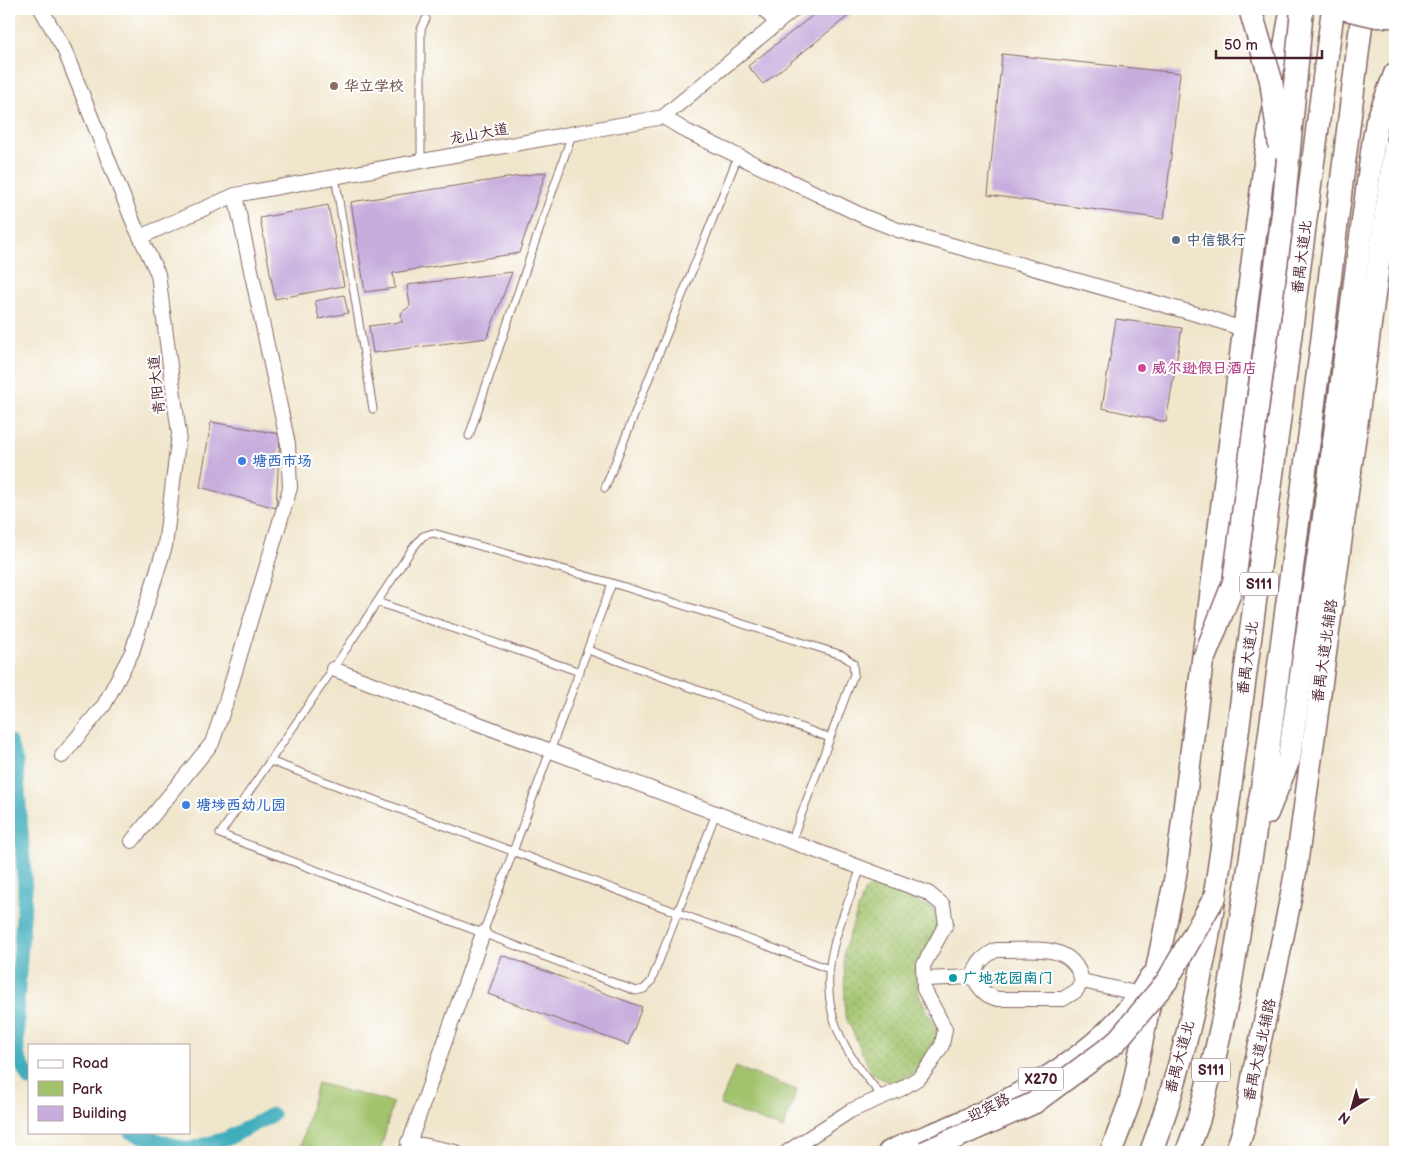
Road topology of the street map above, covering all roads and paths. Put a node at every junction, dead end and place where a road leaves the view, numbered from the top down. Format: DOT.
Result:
graph roads {
  1 [pos="41,9"];
  2 [pos="764,9"];
  3 [pos="794,9"];
  4 [pos="1250,9"];
  5 [pos="1255,9"];
  6 [pos="1291,9"];
  7 [pos="1302,9"];
  8 [pos="1333,9"];
  9 [pos="1346,9"];
  10 [pos="1363,9"];
  11 [pos="1395,16"];
  12 [pos="426,19"];
  13 [pos="777,24"];
  14 [pos="1395,74"];
  15 [pos="663,117"];
  16 [pos="572,133"];
  17 [pos="1395,146"];
  18 [pos="1266,151"];
  19 [pos="738,156"];
  20 [pos="421,161"];
  21 [pos="335,176"];
  22 [pos="235,195"];
  23 [pos="1283,214"];
  24 [pos="140,237"];
  25 [pos="1245,330"];
  26 [pos="373,409"];
  27 [pos="468,436"];
  28 [pos="1350,472"];
  29 [pos="605,488"];
  30 [pos="1323,524"];
  31 [pos="612,583"];
  32 [pos="377,602"];
  33 [pos="588,650"];
  34 [pos="1204,658"];
  35 [pos="333,669"];
  36 [pos="580,672"];
  37 [pos="830,738"];
  38 [pos="550,751"];
  39 [pos="62,756"];
  40 [pos="270,761"];
  41 [pos="716,813"];
  42 [pos="132,841"];
  43 [pos="791,842"];
  44 [pos="1252,851"];
  45 [pos="513,853"];
  46 [pos="861,868"];
  47 [pos="1216,895"];
  48 [pos="678,913"];
  49 [pos="483,933"];
  50 [pos="1158,961"];
  51 [pos="829,968"];
  52 [pos="973,977"];
  53 [pos="924,979"];
  54 [pos="1082,981"];
  55 [pos="1140,994"];
  56 [pos="882,1098"];
  57 [pos="407,1147"];
  58 [pos="1239,1148"];
  59 [pos="456,1152"];
  60 [pos="787,1152"];
  61 [pos="890,1152"];
  62 [pos="924,1152"];
  63 [pos="1111,1152"];
  64 [pos="1151,1152"];
  65 [pos="1187,1152"];
  1 -- 24 [label="street, 青阳大道"];
  2 -- 13 [label="street"];
  3 -- 13 [label="street, 龙山大道"];
  4 -- 23 [label="highway, bridge"];
  5 -- 18 [label="main road"];
  6 -- 18 [label="main road"];
  7 -- 23 [label="highway, bridge"];
  8 -- 47 [label="highway, 番禺大道北 / S111"];
  9 -- 11 [label="highway, bridge"];
  10 -- 44 [label="highway, 番禺大道北 / S111"];
  12 -- 20 [label="lane"];
  13 -- 15 [label="street, 龙山大道"];
  14 -- 30 [label="highway"];
  15 -- 16 [label="street, 龙山大道"];
  15 -- 19 [label="street"];
  16 -- 20 [label="street, 龙山大道"];
  16 -- 27 [label="lane"];
  17 -- 28 [label="main road, 番禺大道北辅路"];
  18 -- 25 [label="main road"];
  19 -- 25 [label="street"];
  19 -- 29 [label="lane"];
  20 -- 21 [label="street, 龙山大道"];
  21 -- 22 [label="street, 龙山大道"];
  21 -- 26 [label="lane"];
  22 -- 24 [label="street, 龙山大道"];
  22 -- 42 [label="street"];
  23 -- 34 [label="highway, bridge"];
  24 -- 39 [label="street, 青阳大道"];
  25 -- 34 [label="main road"];
  28 -- 30 [label="highway"];
  28 -- 58 [label="main road, 番禺大道北辅路"];
  30 -- 44 [label="highway"];
  31 -- 32 [label="lane"];
  31 -- 33 [label="lane"];
  31 -- 37 [label="lane"];
  32 -- 35 [label="lane"];
  32 -- 36 [label="lane"];
  33 -- 36 [label="lane"];
  33 -- 37 [label="lane"];
  34 -- 50 [label="main road"];
  35 -- 38 [label="street"];
  35 -- 40 [label="lane"];
  36 -- 38 [label="lane"];
  37 -- 43 [label="lane"];
  38 -- 41 [label="street"];
  38 -- 45 [label="lane"];
  40 -- 45 [label="lane"];
  40 -- 49 [label="lane"];
  41 -- 43 [label="street"];
  41 -- 48 [label="lane"];
  43 -- 46 [label="street"];
  44 -- 65 [label="highway, 番禺大道北 / S111"];
  45 -- 48 [label="lane"];
  45 -- 49 [label="lane"];
  46 -- 51 [label="lane"];
  46 -- 53 [label="street"];
  47 -- 62 [label="main road, bridge"];
  47 -- 64 [label="highway, 番禺大道北 / S111"];
  48 -- 49 [label="lane"];
  48 -- 51 [label="lane"];
  49 -- 57 [label="street"];
  50 -- 55 [label="main road, 迎宾路 / X270"];
  50 -- 63 [label="main road"];
  51 -- 56 [label="lane"];
  52 -- 53 [label="street"];
  52 -- 54 [label="street"];
  52 -- 54 [label="street"];
  53 -- 56 [label="street"];
  54 -- 55 [label="street"];
  55 -- 61 [label="main road, 迎宾路 / X270"];
  56 -- 60 [label="street"];
  57 -- 59 [label="street"];
}
